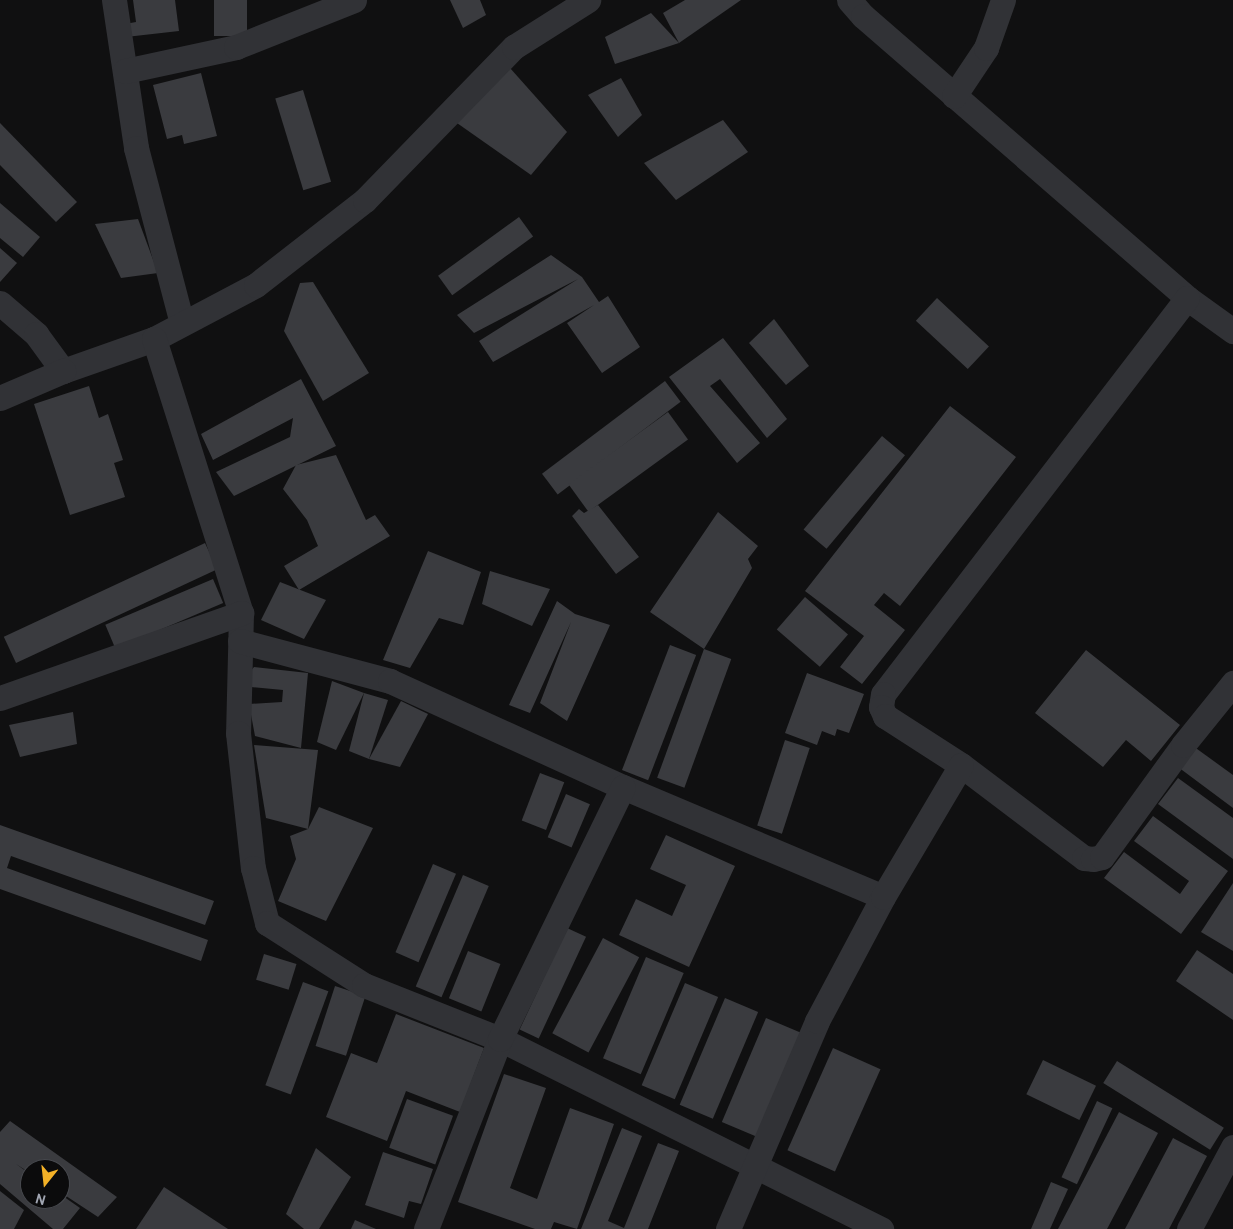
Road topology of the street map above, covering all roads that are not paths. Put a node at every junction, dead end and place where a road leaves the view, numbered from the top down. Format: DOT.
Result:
graph roads {
  1 [pos="114,0"];
  2 [pos="354,0"];
  3 [pos="588,0"];
  4 [pos="849,0"];
  5 [pos="1003,0"];
  6 [pos="124,71"];
  7 [pos="954,96"];
  8 [pos="1187,298"];
  9 [pos="0,303"];
  10 [pos="182,323"];
  11 [pos="1233,331"];
  12 [pos="154,339"];
  13 [pos="63,371"];
  14 [pos="0,398"];
  15 [pos="241,613"];
  16 [pos="240,641"];
  17 [pos="1233,683"];
  18 [pos="0,698"];
  19 [pos="961,765"];
  20 [pos="623,787"];
  21 [pos="883,897"];
  22 [pos="500,1039"];
  23 [pos="1233,1147"];
  24 [pos="755,1165"];
  25 [pos="426,1229"];
  26 [pos="728,1229"];
  27 [pos="881,1229"];
  28 [pos="1189,1229"];
  1 -- 6 [label="street"];
  2 -- 6 [label="street"];
  3 -- 10 [label="street"];
  4 -- 7 [label="street"];
  5 -- 7 [label="street"];
  6 -- 10 [label="street"];
  7 -- 8 [label="street"];
  8 -- 11 [label="street"];
  8 -- 19 [label="street"];
  9 -- 13 [label="street"];
  10 -- 12 [label="street"];
  12 -- 13 [label="street"];
  12 -- 15 [label="street"];
  13 -- 14 [label="street"];
  15 -- 16 [label="street"];
  15 -- 18 [label="street"];
  16 -- 20 [label="street"];
  16 -- 22 [label="street"];
  17 -- 19 [label="street"];
  19 -- 21 [label="street"];
  20 -- 21 [label="street"];
  20 -- 22 [label="street"];
  21 -- 24 [label="street"];
  22 -- 24 [label="street"];
  22 -- 25 [label="street"];
  23 -- 28 [label="street"];
  24 -- 26 [label="street"];
  24 -- 27 [label="street"];
}
